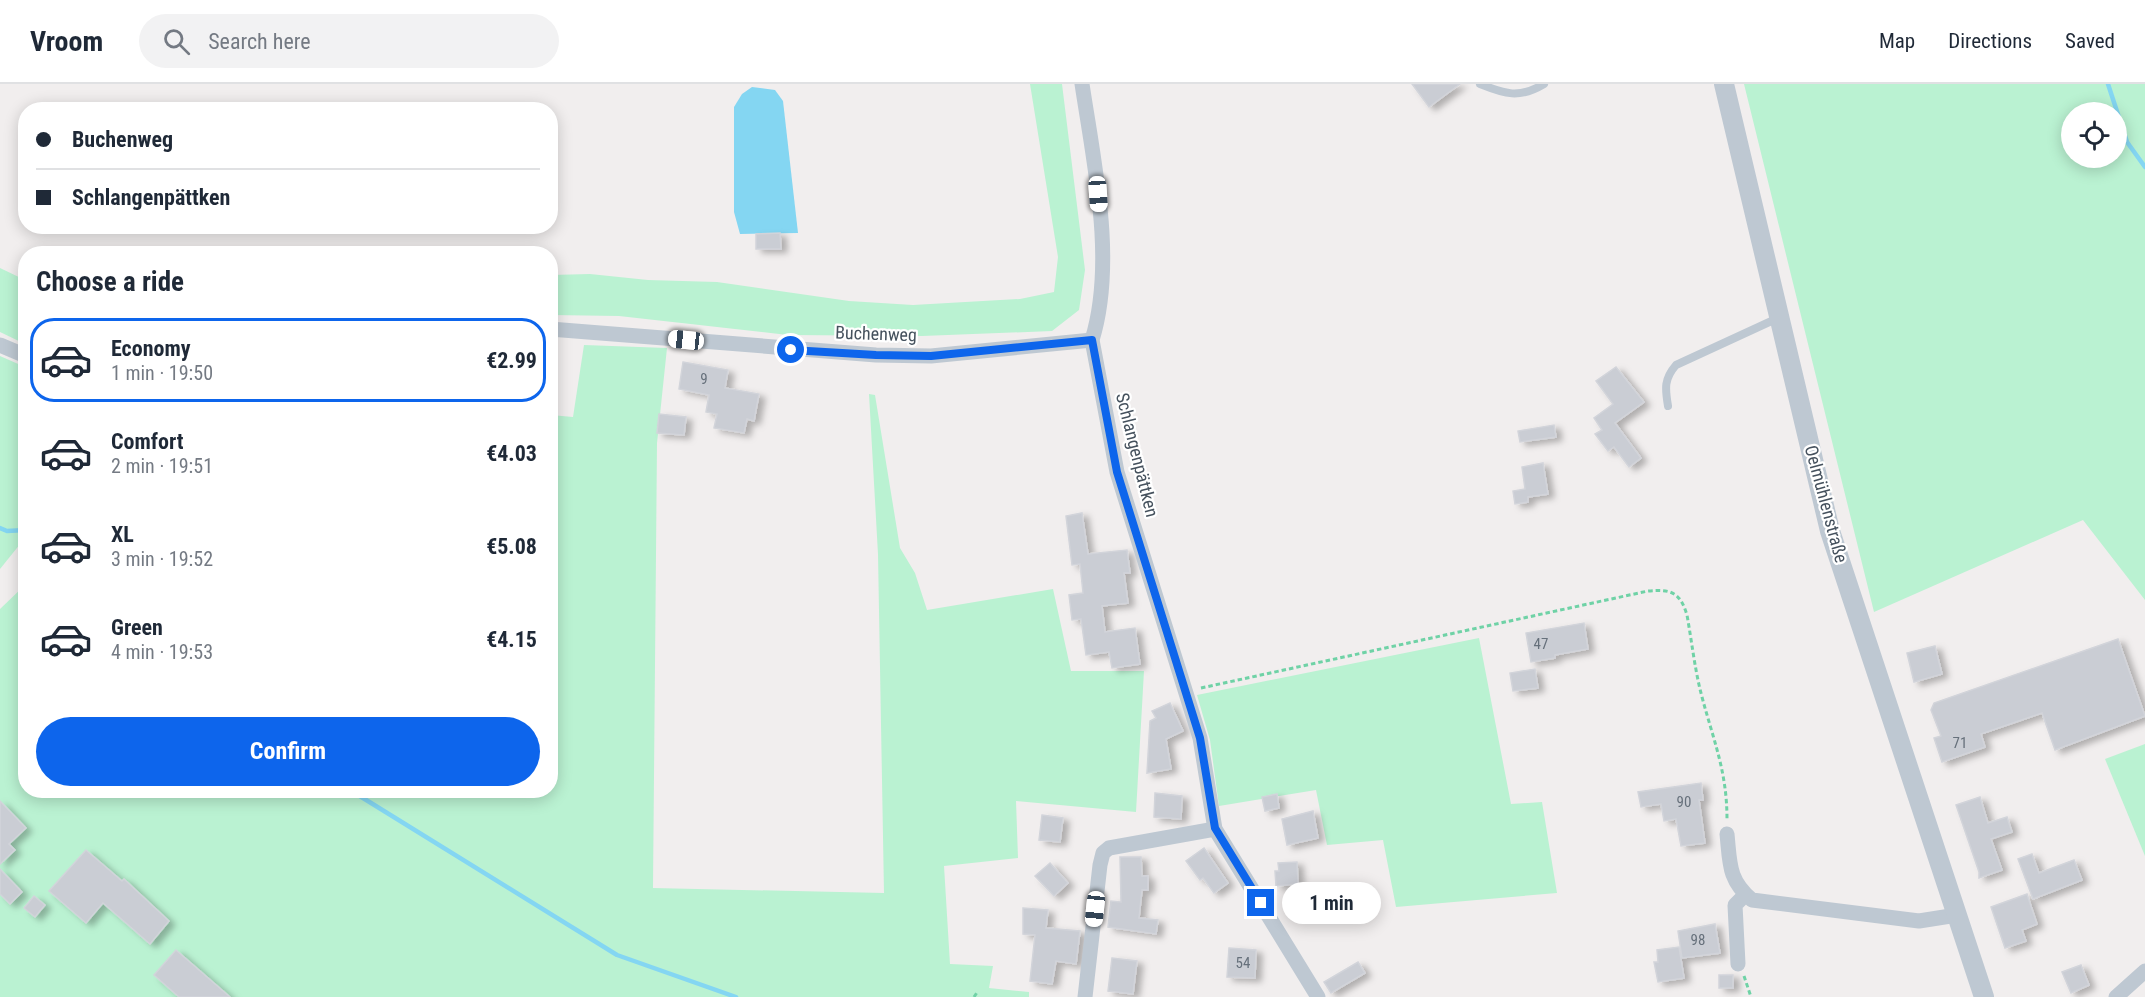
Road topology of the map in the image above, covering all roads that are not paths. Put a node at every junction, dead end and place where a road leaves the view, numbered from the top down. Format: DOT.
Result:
graph roads {
  1 [pos="1082,84"];
  2 [pos="1480,84"];
  3 [pos="1544,84"];
  4 [pos="1724,84"];
  5 [pos="1780,318"];
  6 [pos="558,330"];
  7 [pos="1092,340"];
  8 [pos="0,345"];
  9 [pos="18,353"];
  10 [pos="1668,406"];
  11 [pos="1215,828"];
  12 [pos="1727,834"];
  13 [pos="1745,895"];
  14 [pos="1957,915"];
  15 [pos="1738,964"];
  16 [pos="2145,971"];
  17 [pos="1085,997"];
  18 [pos="1318,997"];
  19 [pos="1984,997"];
  20 [pos="2116,997"];
  1 -- 7 [label="street, Schlangenpättken"];
  2 -- 3 [label="lane"];
  4 -- 5 [label="street, Oelmühlenstraße"];
  5 -- 10 [label="lane"];
  5 -- 14 [label="street, Oelmühlenstraße"];
  6 -- 7 [label="street, Buchenweg"];
  7 -- 11 [label="street, Schlangenpättken"];
  8 -- 9 [label="street"];
  11 -- 17 [label="street"];
  11 -- 18 [label="street, Schlangenpättken"];
  12 -- 13 [label="street"];
  13 -- 14 [label="street"];
  13 -- 15 [label="street"];
  14 -- 19 [label="street, Oelmühlenstraße"];
  16 -- 20 [label="street"];
}
